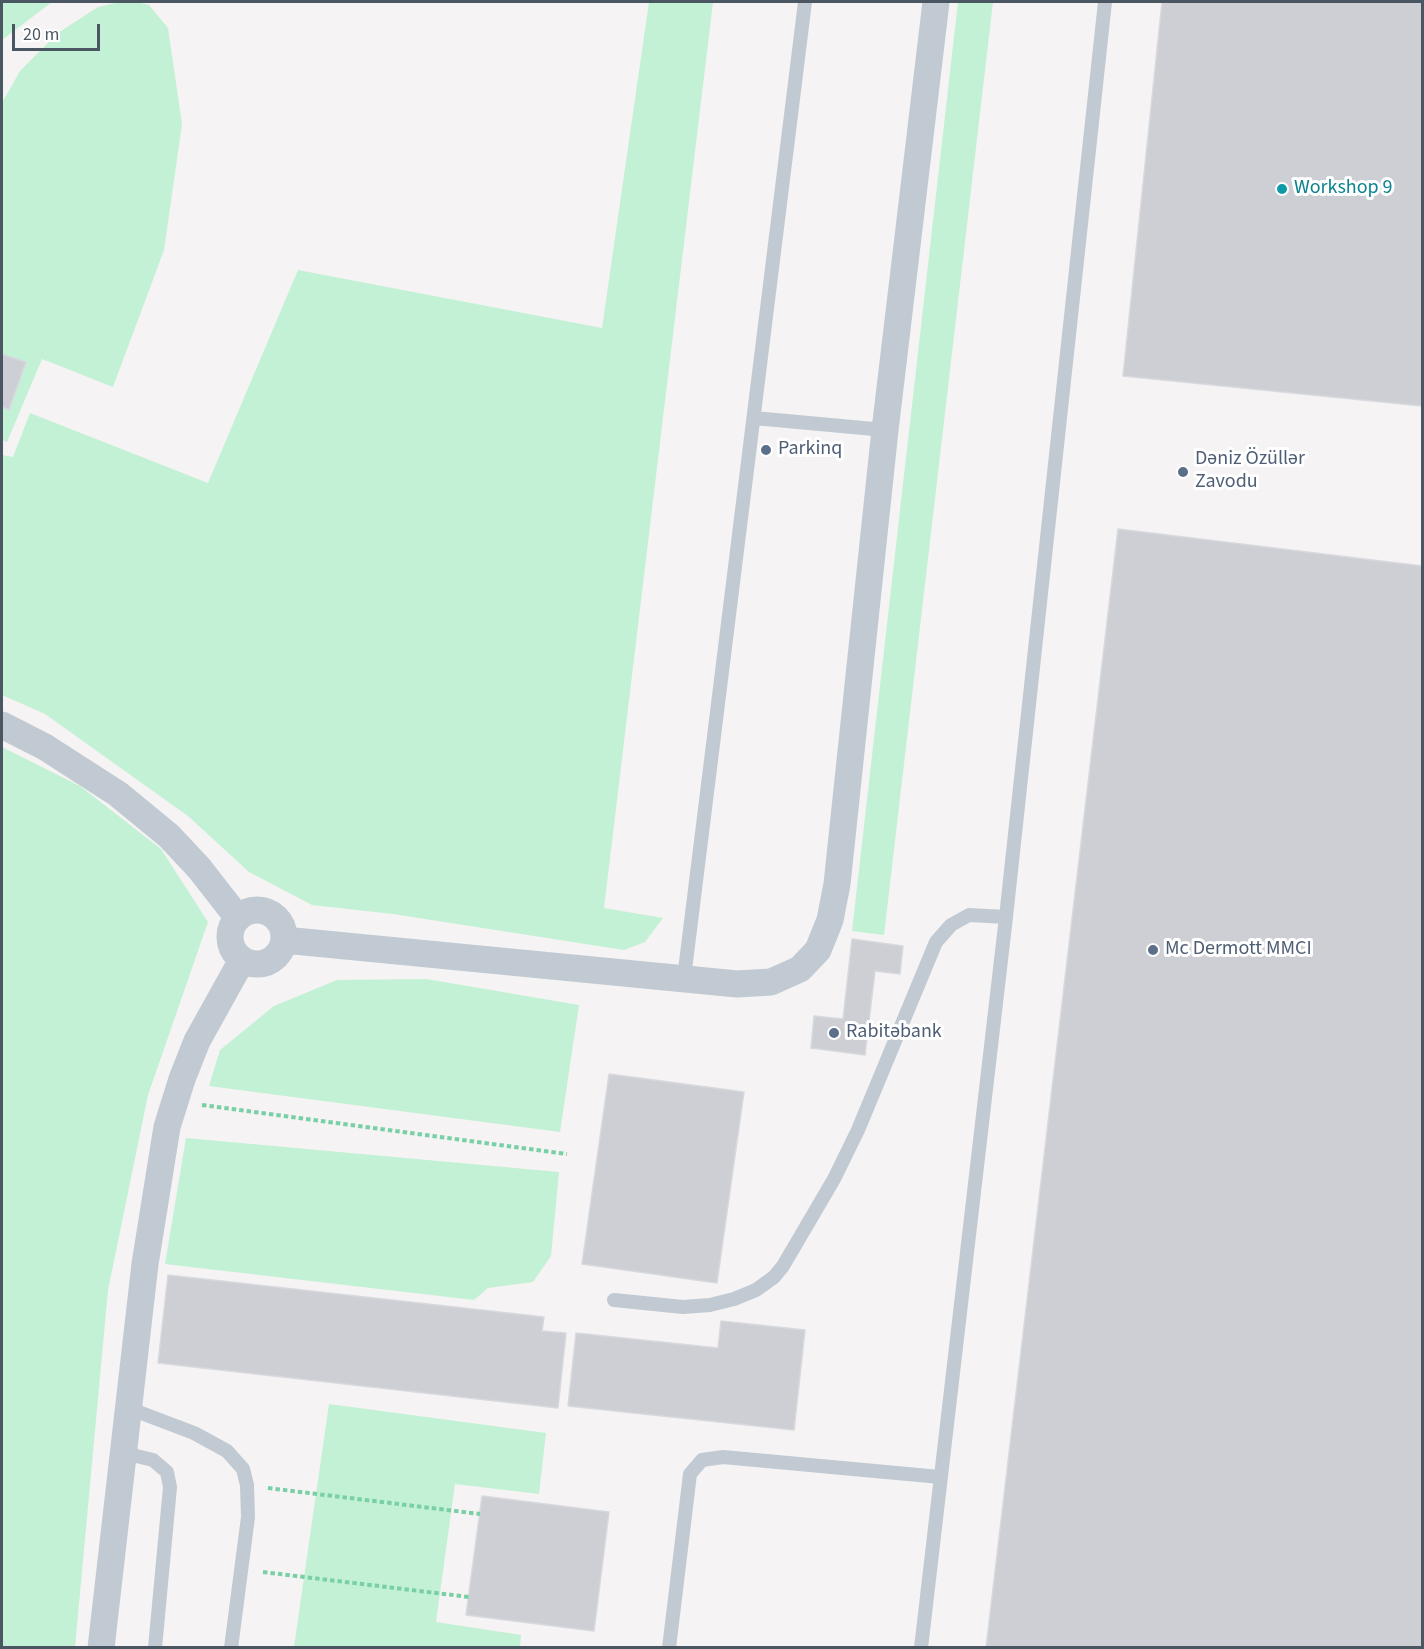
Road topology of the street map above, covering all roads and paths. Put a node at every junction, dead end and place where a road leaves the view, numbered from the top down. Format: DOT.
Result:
graph roads {
  1 [pos="805,2"];
  2 [pos="936,2"];
  3 [pos="1105,2"];
  4 [pos="754,418"];
  5 [pos="885,430"];
  6 [pos="2,725"];
  7 [pos="1006,917"];
  8 [pos="238,918"];
  9 [pos="284,940"];
  10 [pos="242,960"];
  11 [pos="684,978"];
  12 [pos="174,1102"];
  13 [pos="567,1154"];
  14 [pos="614,1300"];
  15 [pos="128,1408"];
  16 [pos="124,1453"];
  17 [pos="940,1477"];
  18 [pos="247,1485"];
  19 [pos="480,1514"];
  20 [pos="242,1570"];
  21 [pos="469,1597"];
  22 [pos="101,1647"];
  23 [pos="155,1647"];
  24 [pos="231,1647"];
  25 [pos="669,1647"];
  26 [pos="921,1647"];
  1 -- 4 [label="lane"];
  2 -- 5 [label="street"];
  3 -- 7 [label="lane"];
  4 -- 5 [label="lane"];
  4 -- 11 [label="lane"];
  5 -- 11 [label="street"];
  6 -- 8 [label="street"];
  7 -- 14 [label="lane"];
  7 -- 17 [label="lane"];
  8 -- 9 [label="street"];
  8 -- 10 [label="street"];
  9 -- 10 [label="street"];
  9 -- 11 [label="street"];
  10 -- 12 [label="street"];
  12 -- 13 [label="path"];
  12 -- 15 [label="street"];
  15 -- 16 [label="street"];
  15 -- 18 [label="lane"];
  16 -- 22 [label="street"];
  16 -- 23 [label="lane"];
  17 -- 25 [label="lane"];
  17 -- 26 [label="lane"];
  18 -- 19 [label="path"];
  18 -- 20 [label="lane"];
  20 -- 21 [label="path"];
  20 -- 24 [label="lane"];
}
